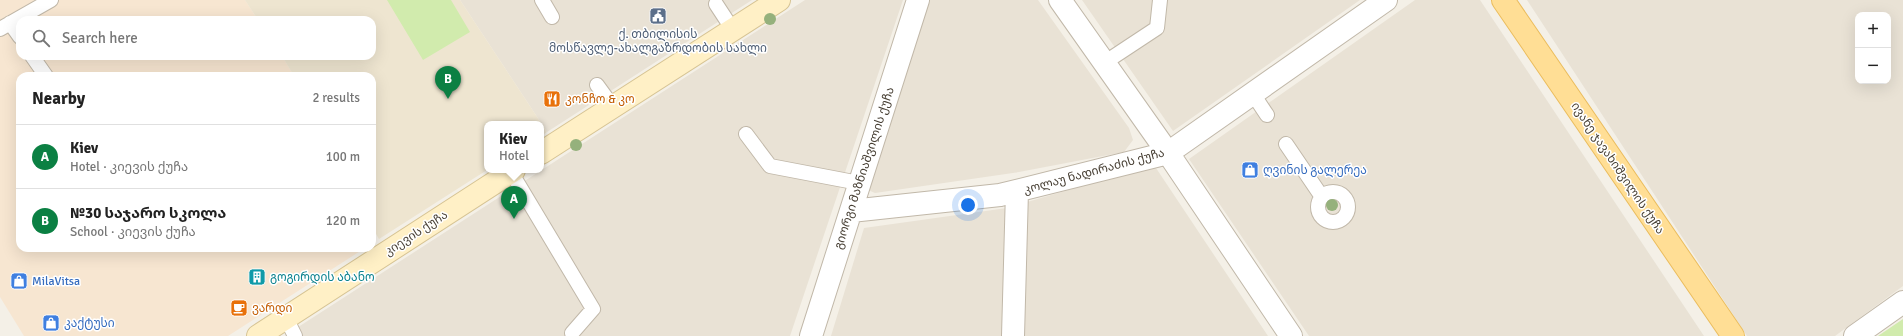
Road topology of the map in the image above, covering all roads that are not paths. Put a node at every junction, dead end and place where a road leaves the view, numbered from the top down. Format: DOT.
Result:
graph roads {
  1 [pos="51,0"];
  2 [pos="542,0"];
  3 [pos="779,0"];
  4 [pos="918,0"];
  5 [pos="1060,0"];
  6 [pos="1160,0"];
  7 [pos="1386,0"];
  8 [pos="1503,0"];
  9 [pos="716,4"];
  10 [pos="757,6"];
  11 [pos="23,16"];
  12 [pos="552,17"];
  13 [pos="16,20"];
  14 [pos="5,26"];
  15 [pos="733,30"];
  16 [pos="16,34"];
  17 [pos="35,60"];
  18 [pos="1104,63"];
  19 [pos="43,72"];
  20 [pos="597,85"];
  21 [pos="1253,94"];
  22 [pos="613,107"];
  23 [pos="1267,115"];
  24 [pos="746,134"];
  25 [pos="1286,144"];
  26 [pos="544,151"];
  27 [pos="1168,153"];
  28 [pos="510,173"];
  29 [pos="514,173"];
  30 [pos="859,183"];
  31 [pos="1017,191"];
  32 [pos="1322,197"];
  33 [pos="851,211"];
  34 [pos="1903,302"];
  35 [pos="290,327"];
  36 [pos="572,333"];
  37 [pos="258,336"];
  38 [pos="811,336"];
  39 [pos="1013,336"];
  40 [pos="1291,336"];
  41 [pos="1733,336"];
  42 [pos="1855,336"];
  1 -- 11 [label="lane"];
  2 -- 12 [label="lane"];
  3 -- 10 [label="main road"];
  4 -- 30 [label="street, გიორგი მაზნიაშვილის ქუჩა"];
  5 -- 18 [label="street"];
  6 -- 18 [label="lane"];
  7 -- 21 [label="street, კოლაუ ნადირაძის ქუჩა"];
  8 -- 41 [label="main road, ივანე ჯავახიშვილის ქუჩა"];
  9 -- 15 [label="lane"];
  10 -- 15 [label="main road"];
  13 -- 14 [label="lane"];
  14 -- 16 [label="lane"];
  15 -- 22 [label="main road"];
  17 -- 19 [label="lane"];
  18 -- 27 [label="street"];
  20 -- 22 [label="lane"];
  21 -- 23 [label="lane"];
  21 -- 27 [label="street, კოლაუ ნადირაძის ქუჩა"];
  22 -- 26 [label="main road"];
  24 -- 30 [label="lane"];
  25 -- 32 [label="lane"];
  27 -- 31 [label="street, კოლაუ ნადირაძის ქუჩა"];
  27 -- 40 [label="street"];
  28 -- 35 [label="main road, კიევის ქუჩა"];
  29 -- 36 [label="lane"];
  30 -- 33 [label="street, გიორგი მაზნიაშვილის ქუჩა"];
  31 -- 33 [label="street, კოლაუ ნადირაძის ქუჩა"];
  31 -- 39 [label="street"];
  33 -- 38 [label="street, გიორგი მაზნიაშვილის ქუჩა"];
  34 -- 42 [label="street"];
  35 -- 37 [label="main road, კიევის ქუჩა"];
}
